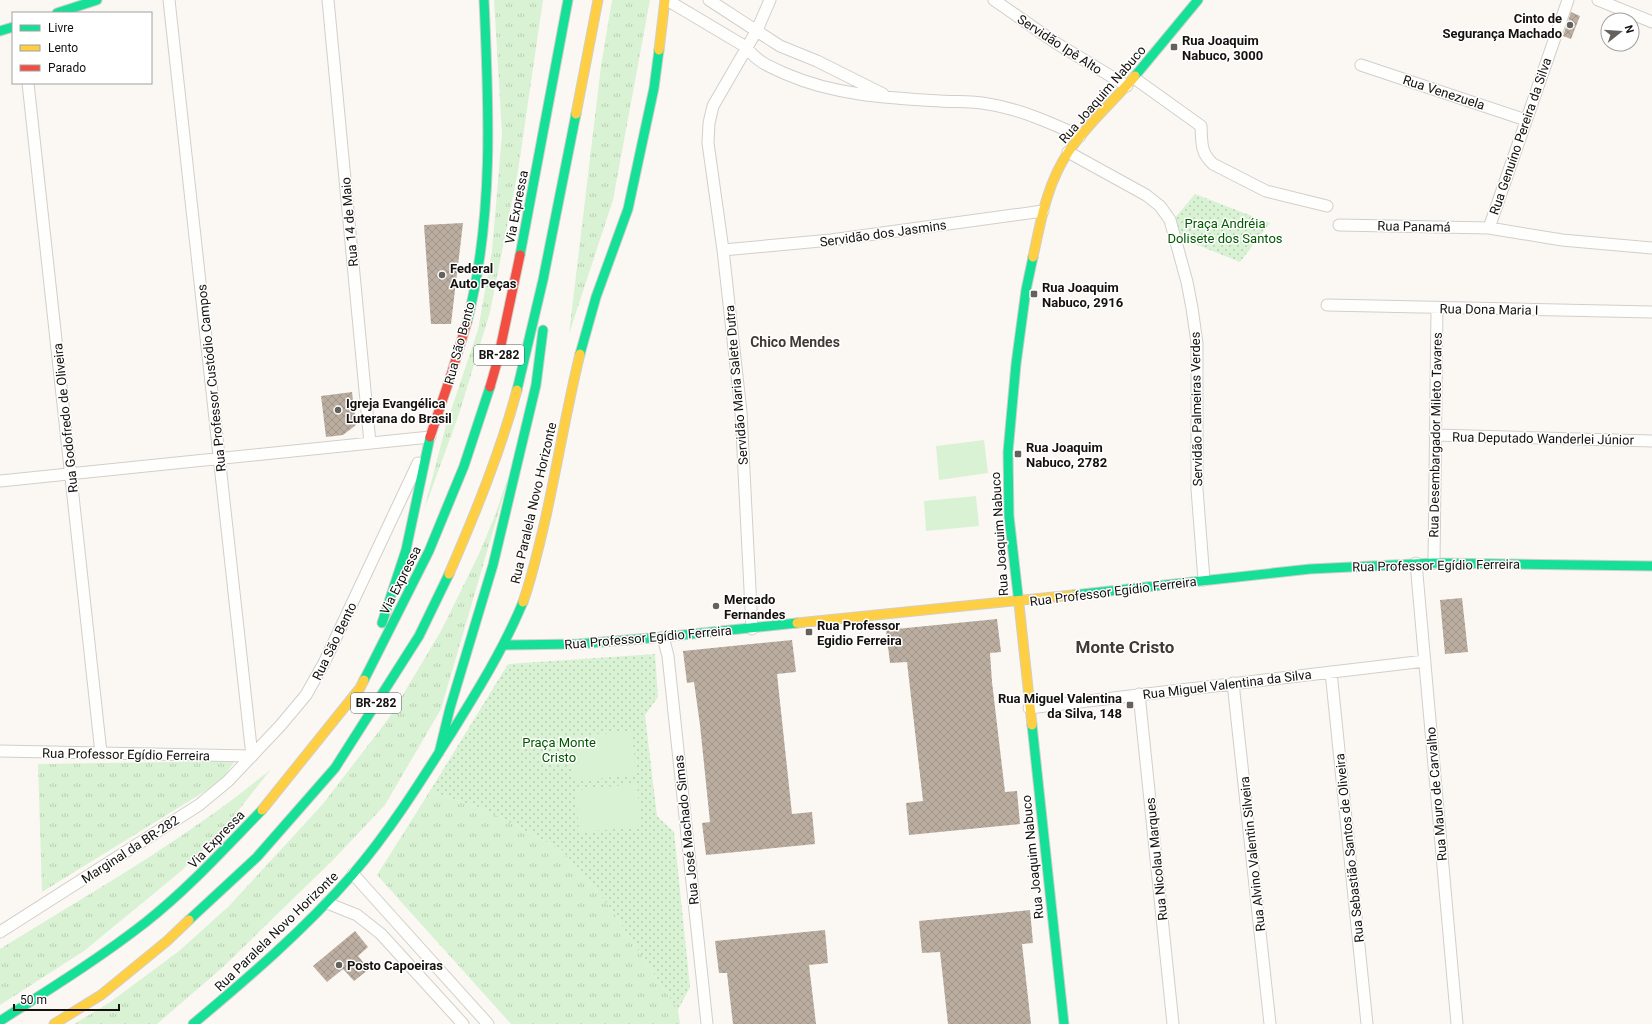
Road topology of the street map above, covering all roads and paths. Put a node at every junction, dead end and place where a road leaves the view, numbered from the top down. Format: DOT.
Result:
graph roads {
  1 [pos="97,0"];
  2 [pos="170,0"];
  3 [pos="328,0"];
  4 [pos="484,0"];
  5 [pos="568,0"];
  6 [pos="598,0"];
  7 [pos="666,0"];
  8 [pos="709,0"];
  9 [pos="770,0"];
  10 [pos="994,0"];
  11 [pos="1198,0"];
  12 [pos="1568,0"];
  13 [pos="1598,0"];
  14 [pos="60,12"];
  15 [pos="1652,22"];
  16 [pos="12,27"];
  17 [pos="757,30"];
  18 [pos="0,31"];
  19 [pos="746,47"];
  20 [pos="1361,65"];
  21 [pos="1131,82"];
  22 [pos="28,84"];
  23 [pos="891,98"];
  24 [pos="1526,120"];
  25 [pos="1080,136"];
  26 [pos="1068,152"];
  27 [pos="1327,206"];
  28 [pos="1043,211"];
  29 [pos="1339,225"];
  30 [pos="1489,228"];
  31 [pos="1652,248"];
  32 [pos="723,250"];
  33 [pos="543,280"];
  34 [pos="1327,306"];
  35 [pos="1437,308"];
  36 [pos="1652,312"];
  37 [pos="1435,435"];
  38 [pos="430,437"];
  39 [pos="1652,441"];
  40 [pos="370,443"];
  41 [pos="219,459"];
  42 [pos="71,474"];
  43 [pos="0,481"];
  44 [pos="1416,563"];
  45 [pos="1434,563"];
  46 [pos="1652,566"];
  47 [pos="1204,580"];
  48 [pos="1017,602"];
  49 [pos="752,628"];
  50 [pos="662,637"];
  51 [pos="504,645"];
  52 [pos="1425,661"];
  53 [pos="1331,672"];
  54 [pos="1233,683"];
  55 [pos="360,688"];
  56 [pos="1139,694"];
  57 [pos="1029,708"];
  58 [pos="0,751"];
  59 [pos="101,753"];
  60 [pos="439,753"];
  61 [pos="252,756"];
  62 [pos="353,874"];
  63 [pos="327,903"];
  64 [pos="395,921"];
  65 [pos="0,932"];
  66 [pos="381,934"];
  67 [pos="0,1021"];
  68 [pos="54,1024"];
  69 [pos="193,1024"];
  70 [pos="463,1024"];
  71 [pos="488,1024"];
  72 [pos="707,1024"];
  73 [pos="1064,1024"];
  74 [pos="1173,1024"];
  75 [pos="1270,1024"];
  76 [pos="1367,1024"];
  77 [pos="1457,1024"];
  1 -- 14 [label="main road"];
  2 -- 41 [label="street, Rua Professor Custódio Campos"];
  3 -- 40 [label="street, Rua 14 de Maio"];
  4 -- 38 [label="main road, Rua São Bento"];
  5 -- 55 [label="main road, Via Expressa / BR-282"];
  6 -- 33 [label="main road, BR-282"];
  7 -- 19 [label="street"];
  7 -- 51 [label="main road, Rua Paralela Novo Horizonte"];
  8 -- 17 [label="street"];
  9 -- 17 [label="street, Servidão Maria Salete Dutra"];
  10 -- 21 [label="street, Servidão Ipê Alto"];
  11 -- 21 [label="main road, Rua Joaquim Nabuco"];
  12 -- 24 [label="street, Rua Genuíno Pereira da Silva"];
  13 -- 15 [label="street"];
  16 -- 18 [label="main road"];
  17 -- 19 [label="street, Servidão Maria Salete Dutra"];
  17 -- 23 [label="street"];
  19 -- 23 [label="street"];
  19 -- 32 [label="street, Servidão Maria Salete Dutra"];
  20 -- 24 [label="street, Rua Venezuela"];
  21 -- 25 [label="main road, Rua Joaquim Nabuco"];
  21 -- 27 [label="street, Servidão Ipê Alto"];
  22 -- 42 [label="street, Rua Godofredo de Oliveira"];
  23 -- 25 [label="street"];
  24 -- 30 [label="street, Rua Genuíno Pereira da Silva"];
  25 -- 26 [label="main road, Rua Joaquim Nabuco"];
  26 -- 28 [label="main road, Rua Joaquim Nabuco"];
  26 -- 47 [label="street, Servidão Palmeiras Verdes"];
  28 -- 32 [label="street, Servidão dos Jasmins"];
  28 -- 48 [label="main road, Rua Joaquim Nabuco"];
  29 -- 30 [label="street, Rua Panamá"];
  30 -- 31 [label="street, Rua Panamá"];
  32 -- 49 [label="street, Servidão Maria Salete Dutra"];
  33 -- 60 [label="main road"];
  33 -- 68 [label="main road, BR-282"];
  34 -- 35 [label="street, Rua Dona Maria I"];
  35 -- 36 [label="street, Rua Dona Maria I"];
  35 -- 37 [label="street, Rua Desembargador Mileto Tavares"];
  37 -- 39 [label="street, Rua Deputado Wanderlei Júnior"];
  37 -- 45 [label="street, Rua Desembargador Mileto Tavares"];
  38 -- 40 [label="street"];
  38 -- 55 [label="main road"];
  38 -- 61 [label="street, Rua São Bento"];
  40 -- 41 [label="street"];
  41 -- 42 [label="street"];
  41 -- 61 [label="street, Rua Professor Custódio Campos"];
  42 -- 43 [label="street"];
  42 -- 59 [label="street, Rua Godofredo de Oliveira"];
  44 -- 45 [label="main road, Rua Professor Egídio Ferreira"];
  44 -- 47 [label="main road, Rua Professor Egídio Ferreira"];
  44 -- 52 [label="street, Rua Mauro de Carvalho"];
  45 -- 46 [label="main road, Rua Professor Egídio Ferreira"];
  47 -- 48 [label="main road, Rua Professor Egídio Ferreira"];
  48 -- 49 [label="main road, Rua Professor Egídio Ferreira"];
  48 -- 57 [label="main road, Rua Joaquim Nabuco"];
  49 -- 50 [label="main road, Rua Professor Egídio Ferreira"];
  50 -- 51 [label="main road, Rua Professor Egídio Ferreira"];
  50 -- 72 [label="street, Rua José Machado Simas"];
  51 -- 60 [label="main road, Rua Paralela Novo Horizonte"];
  52 -- 53 [label="street, Rua Miguel Valentina da Silva"];
  52 -- 77 [label="street, Rua Mauro de Carvalho"];
  53 -- 54 [label="street, Rua Miguel Valentina da Silva"];
  53 -- 76 [label="street, Rua Sebastião Santos de Oliveira"];
  54 -- 56 [label="street, Rua Miguel Valentina da Silva"];
  54 -- 75 [label="street, Rua Alvino Valentin Silveira"];
  55 -- 67 [label="main road, Via Expressa / BR-282"];
  56 -- 57 [label="street, Rua Miguel Valentina da Silva"];
  56 -- 74 [label="street, Rua Nicolau Marques"];
  57 -- 73 [label="main road, Rua Joaquim Nabuco"];
  58 -- 59 [label="street, Rua Professor Egídio Ferreira"];
  59 -- 61 [label="street, Rua Professor Egídio Ferreira"];
  60 -- 62 [label="main road, Rua Paralela Novo Horizonte"];
  61 -- 65 [label="street, Marginal da BR-282"];
  62 -- 63 [label="main road, Rua Paralela Novo Horizonte"];
  62 -- 64 [label="street"];
  63 -- 66 [label="street"];
  63 -- 69 [label="main road, Rua Paralela Novo Horizonte"];
  64 -- 66 [label="street"];
  64 -- 71 [label="street"];
  66 -- 70 [label="street"];
}
